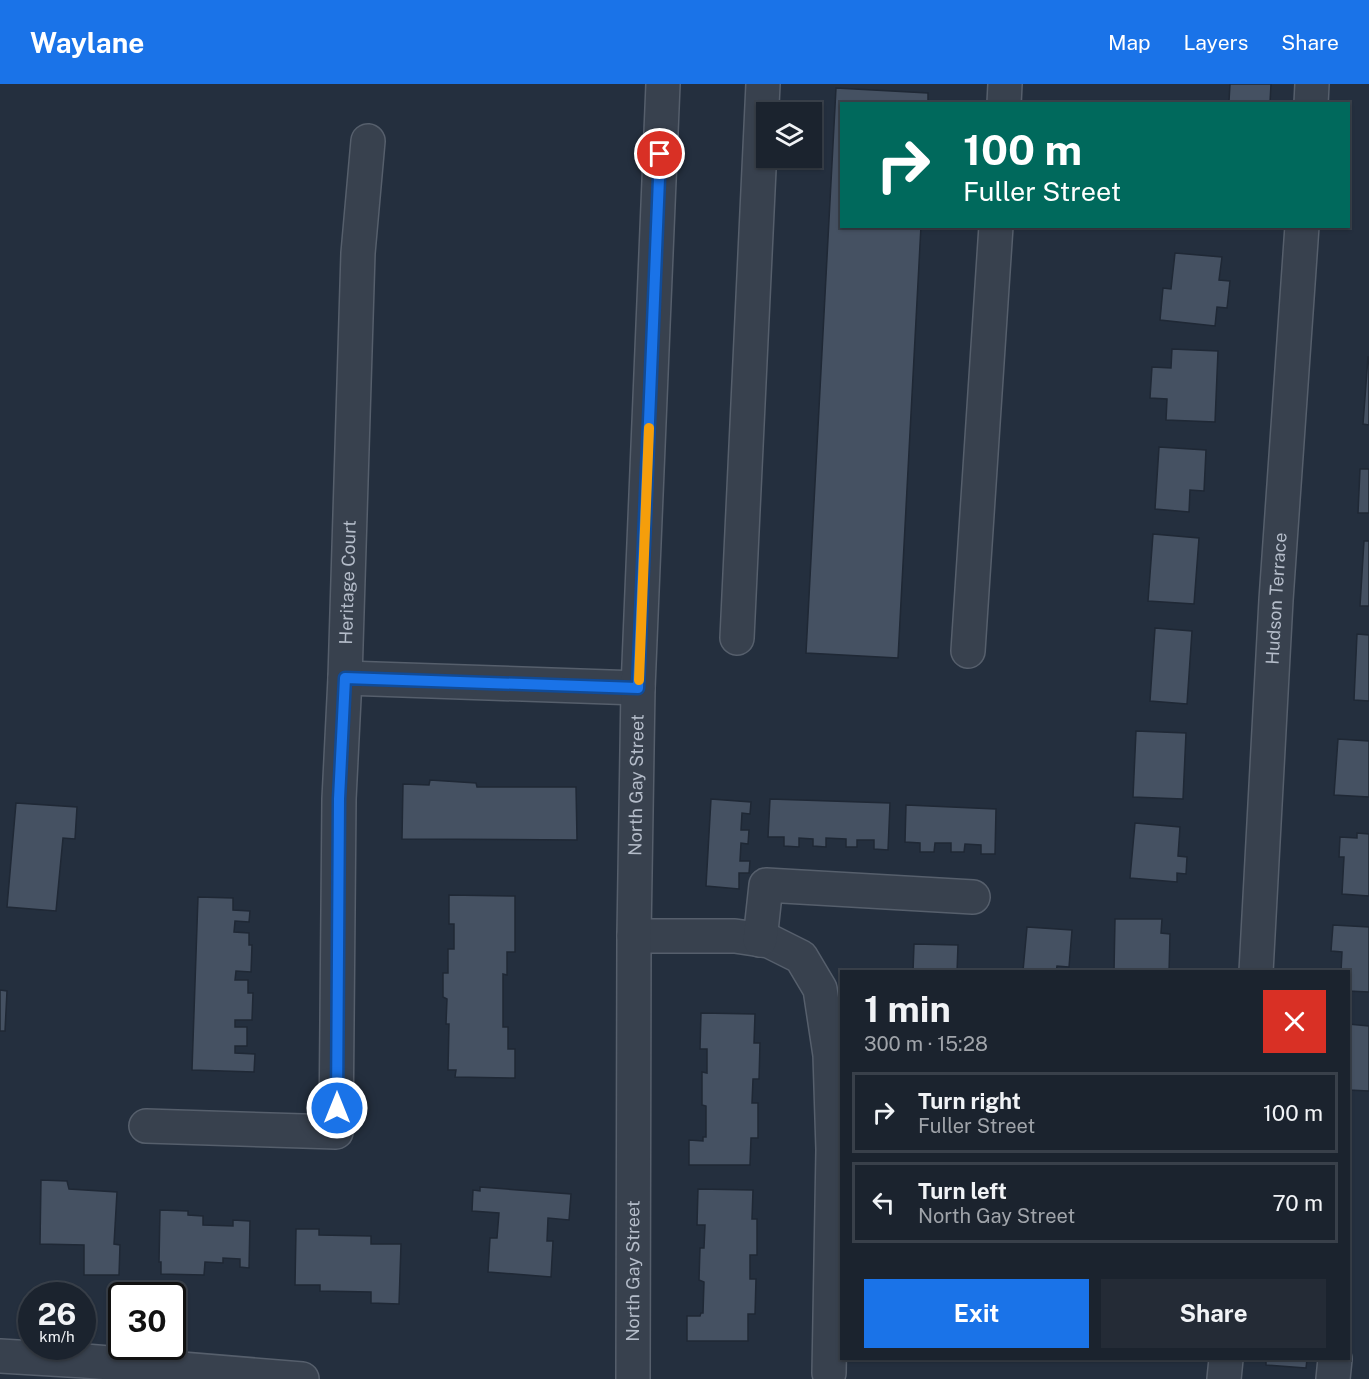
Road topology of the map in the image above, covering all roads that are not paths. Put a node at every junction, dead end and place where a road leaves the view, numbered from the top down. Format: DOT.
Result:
graph roads {
  1 [pos="663,84"];
  2 [pos="763,84"];
  3 [pos="1005,84"];
  4 [pos="1312,84"];
  5 [pos="1004,102"];
  6 [pos="1311,102"];
  7 [pos="368,141"];
  8 [pos="996,228"];
  9 [pos="1302,228"];
  10 [pos="736,638"];
  11 [pos="968,651"];
  12 [pos="345,678"];
  13 [pos="638,688"];
  14 [pos="973,897"];
  15 [pos="634,936"];
  16 [pos="760,940"];
  17 [pos="1256,970"];
  18 [pos="146,1126"];
  19 [pos="0,1356"];
  20 [pos="1226,1360"];
  21 [pos="1335,1360"];
  22 [pos="122,1371"];
  23 [pos="829,1373"];
  24 [pos="302,1379"];
  25 [pos="633,1379"];
  26 [pos="1224,1379"];
  27 [pos="1334,1379"];
  1 -- 13 [label="street, North Gay Street"];
  2 -- 10 [label="street"];
  3 -- 5 [label="street"];
  4 -- 6 [label="street"];
  7 -- 12 [label="street, Heritage Court"];
  8 -- 11 [label="street"];
  9 -- 17 [label="street, Hudson Terrace"];
  12 -- 13 [label="street"];
  12 -- 18 [label="street, Heritage Court"];
  13 -- 15 [label="street, North Gay Street"];
  14 -- 16 [label="street"];
  15 -- 16 [label="street"];
  15 -- 25 [label="street, North Gay Street"];
  16 -- 23 [label="street"];
  19 -- 22 [label="street"];
  20 -- 26 [label="street"];
  21 -- 27 [label="street"];
  22 -- 24 [label="street"];
}
